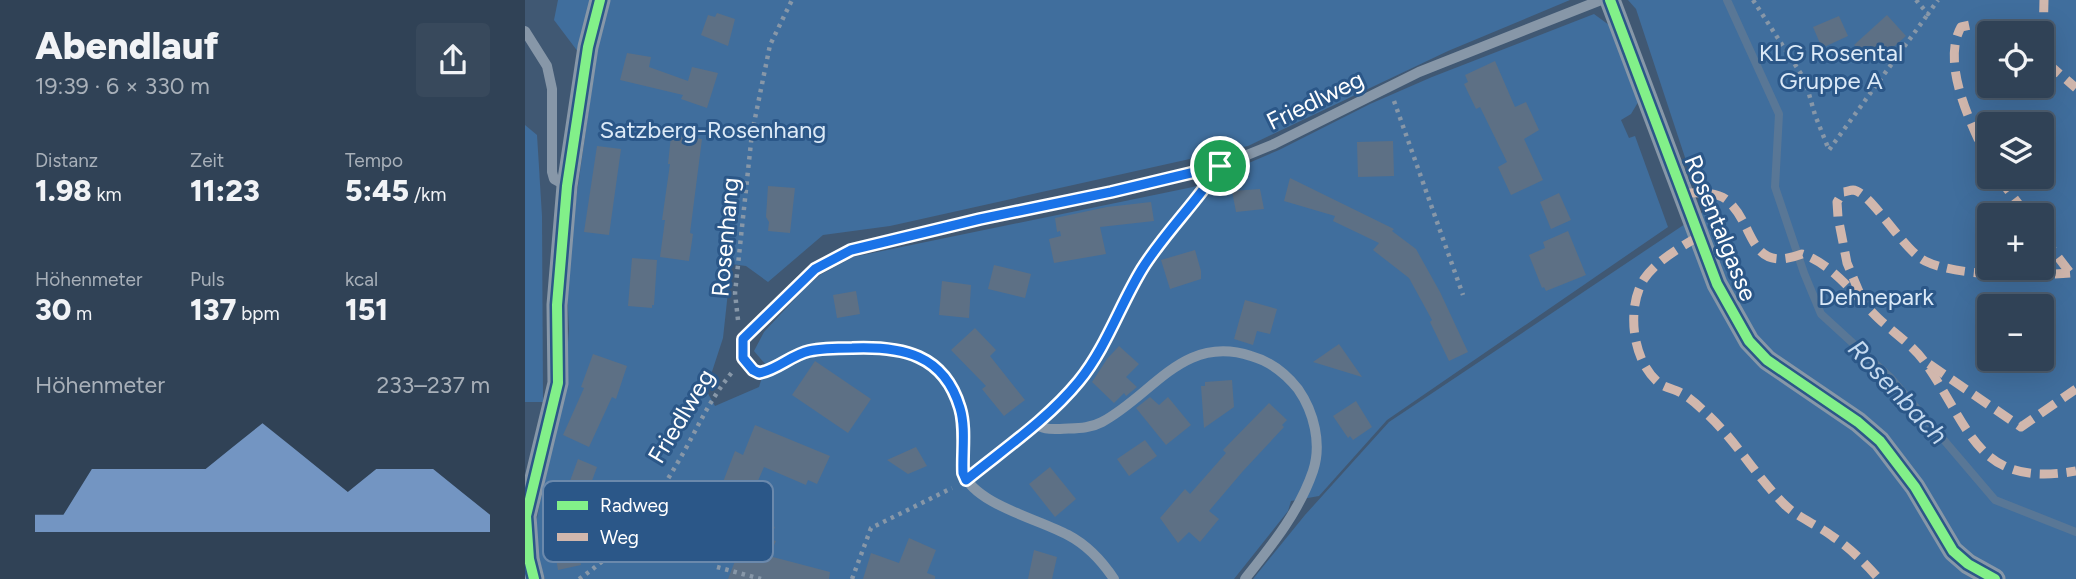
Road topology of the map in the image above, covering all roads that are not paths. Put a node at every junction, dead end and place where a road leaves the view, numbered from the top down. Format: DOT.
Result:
graph roads {
  1 [pos="600,0"];
  2 [pos="1601,0"];
  3 [pos="1610,0"];
  4 [pos="525,31"];
  5 [pos="567,186"];
  6 [pos="1035,423"];
  7 [pos="529,483"];
  8 [pos="534,579"];
  9 [pos="1114,579"];
  10 [pos="1245,579"];
  11 [pos="1995,579"];
  1 -- 5 [label="street"];
  2 -- 9 [label="lane, Friedlweg"];
  3 -- 11 [label="street, Rosentalgasse"];
  4 -- 5 [label="lane"];
  5 -- 7 [label="street"];
  6 -- 10 [label="lane"];
  7 -- 8 [label="street"];
}
